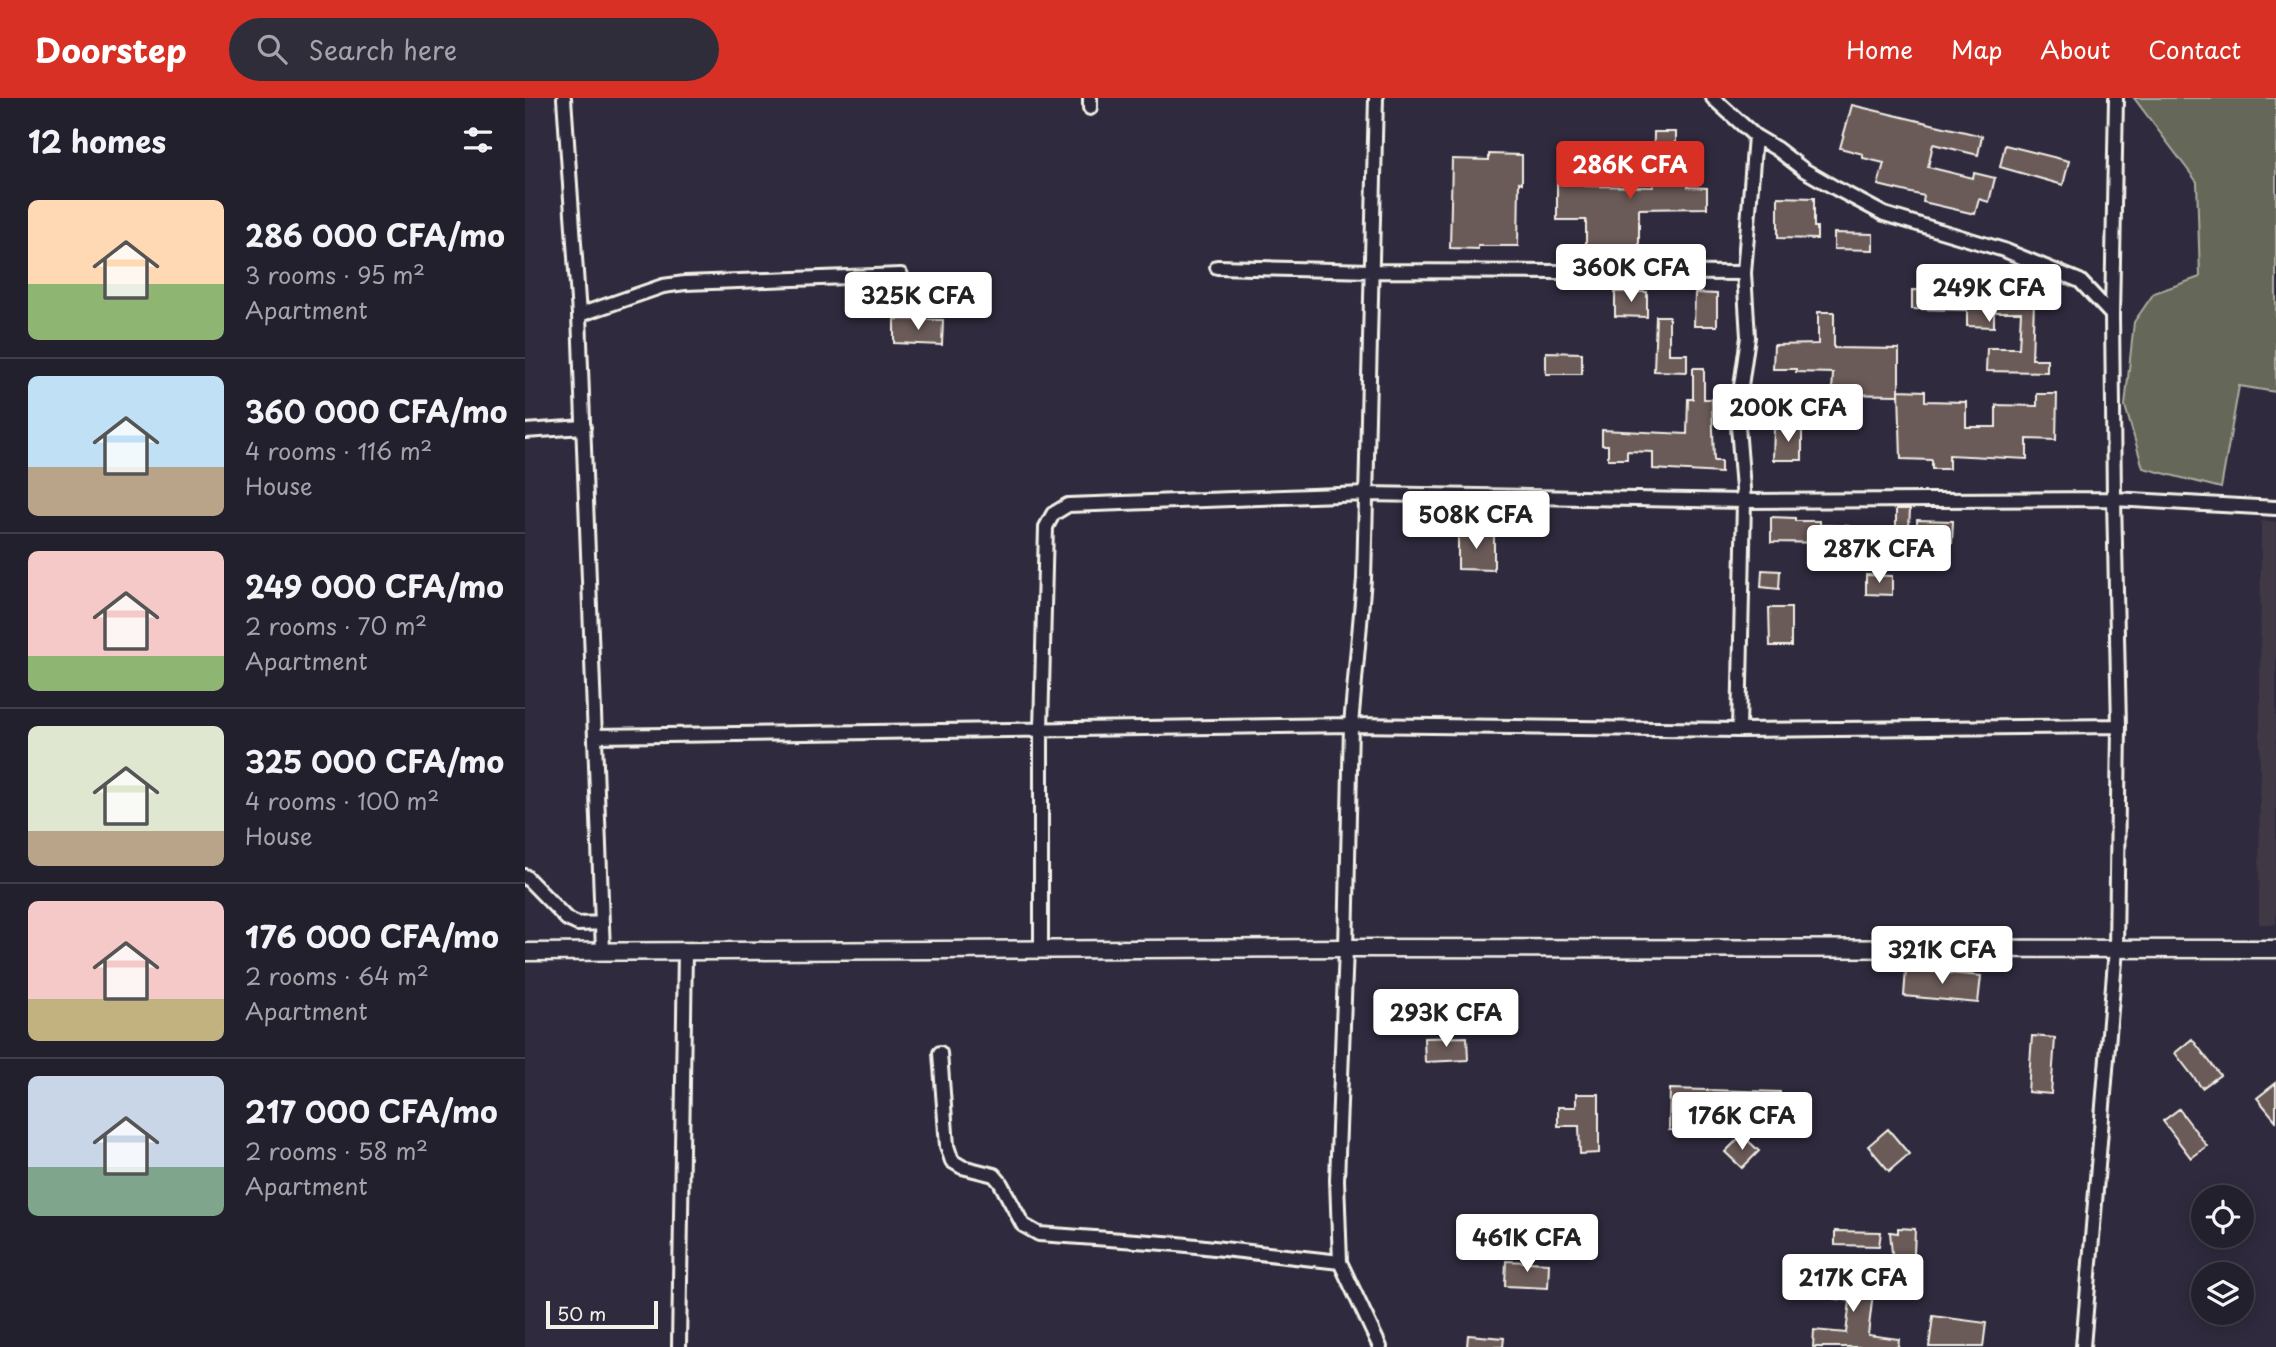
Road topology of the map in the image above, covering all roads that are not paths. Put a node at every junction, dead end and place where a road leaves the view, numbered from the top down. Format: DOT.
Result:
graph roads {
  1 [pos="564,98"];
  2 [pos="1376,98"];
  3 [pos="1713,98"];
  4 [pos="2116,98"];
  5 [pos="1755,136"];
  6 [pos="1216,267"];
  7 [pos="1372,271"];
  8 [pos="1744,273"];
  9 [pos="901,275"];
  10 [pos="579,315"];
  11 [pos="2112,315"];
  12 [pos="584,427"];
  13 [pos="525,431"];
  14 [pos="1367,494"];
  15 [pos="2114,499"];
  16 [pos="1744,501"];
  17 [pos="2276,508"];
  18 [pos="1351,725"];
  19 [pos="2119,726"];
  20 [pos="1041,730"];
  21 [pos="1739,730"];
  22 [pos="595,736"];
  23 [pos="525,876"];
  24 [pos="602,923"];
  25 [pos="1041,948"];
  26 [pos="1346,948"];
  27 [pos="2116,949"];
  28 [pos="2276,949"];
  29 [pos="603,951"];
  30 [pos="685,951"];
  31 [pos="525,952"];
  32 [pos="940,1053"];
  33 [pos="1340,1262"];
  34 [pos="679,1347"];
  35 [pos="1380,1347"];
  36 [pos="2084,1347"];
  1 -- 10 [label="street"];
  2 -- 7 [label="street"];
  3 -- 5 [label="street"];
  4 -- 11 [label="street"];
  5 -- 8 [label="street"];
  5 -- 11 [label="street"];
  6 -- 7 [label="street"];
  7 -- 8 [label="street"];
  7 -- 14 [label="street"];
  8 -- 16 [label="street"];
  9 -- 10 [label="street"];
  10 -- 12 [label="street"];
  11 -- 15 [label="street"];
  12 -- 13 [label="street"];
  12 -- 22 [label="street"];
  14 -- 16 [label="street"];
  14 -- 18 [label="street"];
  14 -- 20 [label="street"];
  15 -- 16 [label="street"];
  15 -- 17 [label="street"];
  15 -- 19 [label="street"];
  16 -- 21 [label="street"];
  18 -- 20 [label="street"];
  18 -- 21 [label="street"];
  18 -- 26 [label="street"];
  19 -- 21 [label="street"];
  19 -- 27 [label="street"];
  20 -- 22 [label="street"];
  20 -- 25 [label="street"];
  22 -- 24 [label="street"];
  23 -- 24 [label="street"];
  24 -- 29 [label="street"];
  25 -- 26 [label="street"];
  25 -- 30 [label="street"];
  26 -- 27 [label="street"];
  26 -- 33 [label="street"];
  27 -- 28 [label="street"];
  27 -- 36 [label="street"];
  29 -- 30 [label="street"];
  29 -- 31 [label="street"];
  30 -- 34 [label="street"];
  32 -- 33 [label="street"];
  33 -- 35 [label="street"];
}
